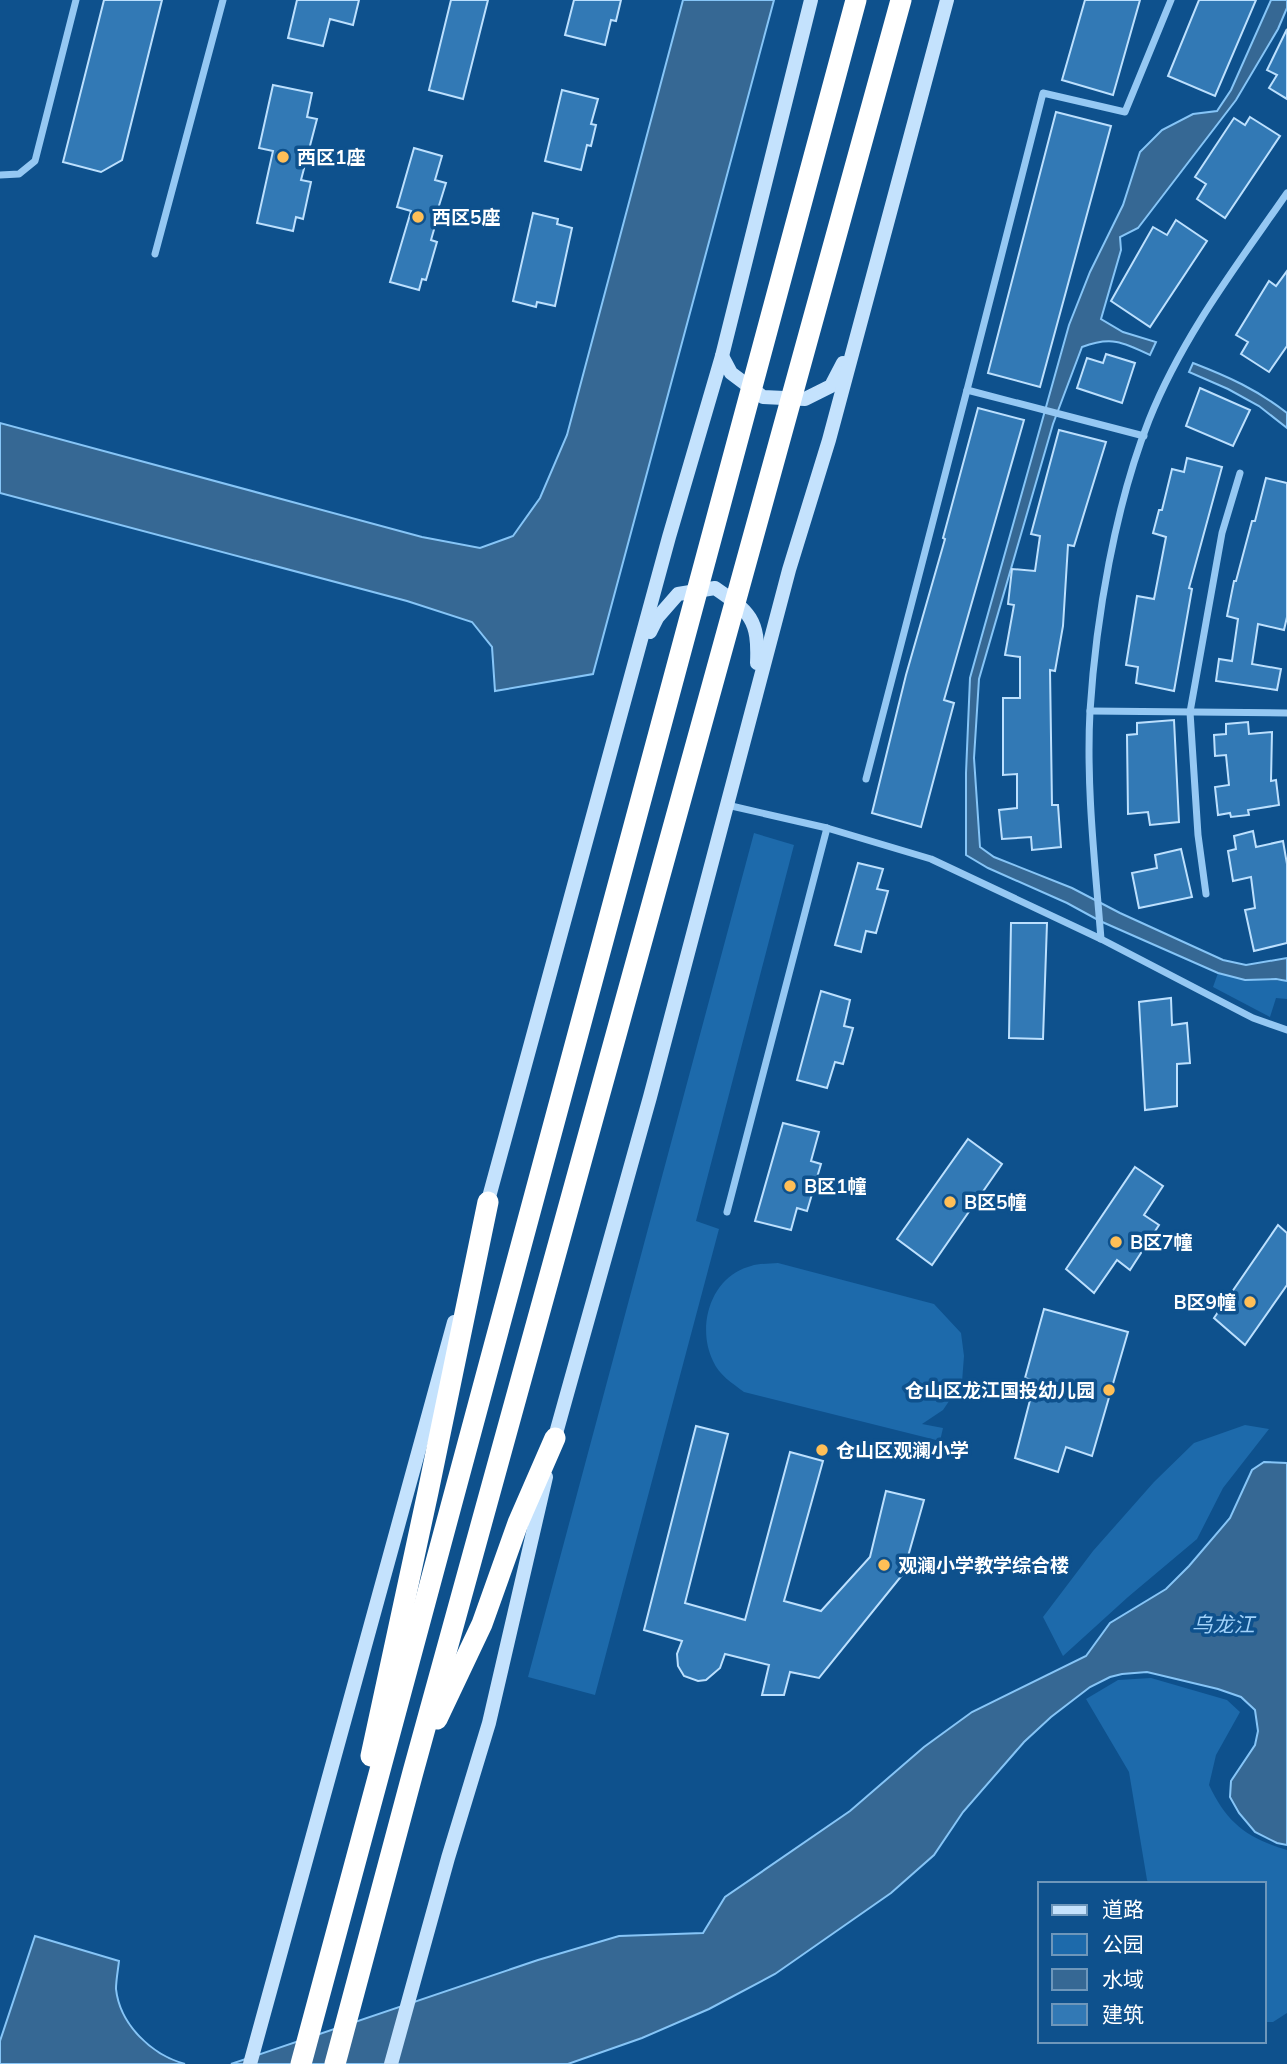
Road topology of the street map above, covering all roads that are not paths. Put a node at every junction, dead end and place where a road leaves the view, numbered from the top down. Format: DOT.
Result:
graph roads {
  1 [pos="75,0"];
  2 [pos="223,0"];
  3 [pos="811,0"];
  4 [pos="856,0"];
  5 [pos="901,0"];
  6 [pos="947,0"];
  7 [pos="1171,0"];
  8 [pos="0,175"];
  9 [pos="1287,193"];
  10 [pos="155,254"];
  11 [pos="853,345"];
  12 [pos="722,356"];
  13 [pos="967,390"];
  14 [pos="1144,436"];
  15 [pos="1240,473"];
  16 [pos="636,662"];
  17 [pos="756,693"];
  18 [pos="1090,711"];
  19 [pos="1190,712"];
  20 [pos="1287,713"];
  21 [pos="866,779"];
  22 [pos="727,805"];
  23 [pos="827,828"];
  24 [pos="1206,894"];
  25 [pos="1101,939"];
  26 [pos="1287,1030"];
  27 [pos="488,1202"];
  28 [pos="726,1212"];
  29 [pos="555,1438"];
  30 [pos="412,1772"];
  31 [pos="311,2028"];
  32 [pos="250,2064"];
  33 [pos="301,2064"];
  34 [pos="335,2064"];
  35 [pos="391,2064"];
  1 -- 8 [label="street"];
  2 -- 10 [label="street"];
  3 -- 12 [label="main road"];
  4 -- 31 [label="highway"];
  5 -- 30 [label="highway"];
  6 -- 11 [label="main road"];
  7 -- 13 [label="street"];
  9 -- 14 [label="street"];
  11 -- 12 [label="main road"];
  11 -- 17 [label="main road"];
  12 -- 16 [label="main road"];
  13 -- 14 [label="street"];
  13 -- 21 [label="street"];
  14 -- 18 [label="street"];
  15 -- 19 [label="street"];
  16 -- 17 [label="main road"];
  16 -- 27 [label="main road"];
  17 -- 22 [label="main road"];
  18 -- 19 [label="street"];
  18 -- 25 [label="street"];
  19 -- 20 [label="street"];
  19 -- 24 [label="street"];
  22 -- 23 [label="street"];
  22 -- 29 [label="main road"];
  23 -- 25 [label="street"];
  23 -- 28 [label="street"];
  25 -- 26 [label="street"];
  27 -- 31 [label="highway"];
  27 -- 32 [label="main road"];
  29 -- 30 [label="highway"];
  29 -- 35 [label="main road"];
  30 -- 34 [label="highway"];
  31 -- 33 [label="highway"];
}
